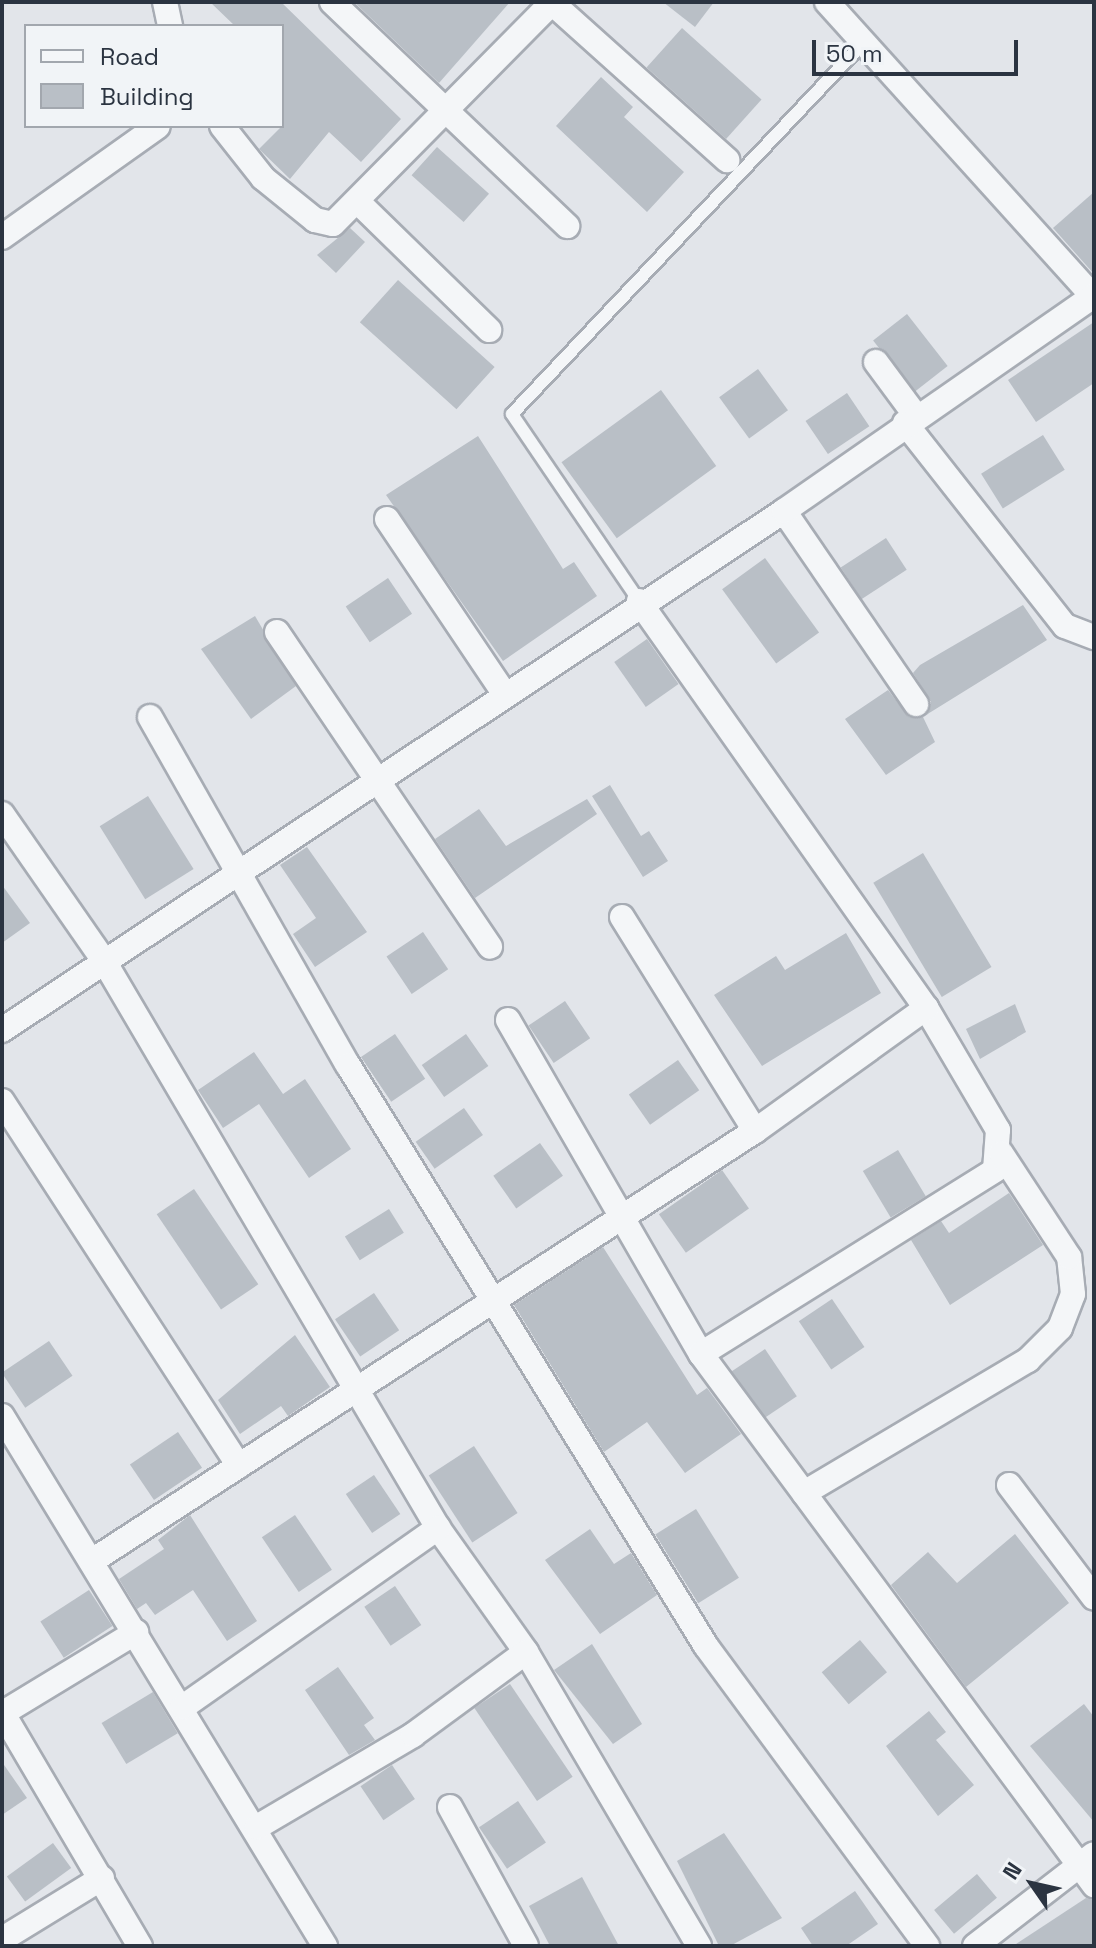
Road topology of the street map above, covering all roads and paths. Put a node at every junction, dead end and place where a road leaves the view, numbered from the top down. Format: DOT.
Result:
graph roads {
  1 [pos="165,2"];
  2 [pos="332,2"];
  3 [pos="552,2"];
  4 [pos="833,4"];
  5 [pos="170,24"];
  6 [pos="866,40"];
  7 [pos="447,111"];
  8 [pos="155,128"];
  9 [pos="224,128"];
  10 [pos="727,160"];
  11 [pos="359,203"];
  12 [pos="567,226"];
  13 [pos="2,237"];
  14 [pos="1094,296"];
  15 [pos="489,330"];
  16 [pos="876,362"];
  17 [pos="910,420"];
  18 [pos="784,511"];
  19 [pos="387,519"];
  20 [pos="639,601"];
  21 [pos="277,632"];
  22 [pos="1094,637"];
  23 [pos="504,693"];
  24 [pos="916,704"];
  25 [pos="150,717"];
  26 [pos="377,779"];
  27 [pos="2,814"];
  28 [pos="242,870"];
  29 [pos="622,917"];
  30 [pos="490,947"];
  31 [pos="104,961"];
  32 [pos="926,1008"];
  33 [pos="508,1020"];
  34 [pos="2,1030"];
  35 [pos="2,1101"];
  36 [pos="755,1131"];
  37 [pos="1001,1153"];
  38 [pos="621,1220"];
  39 [pos="496,1299"];
  40 [pos="701,1354"];
  41 [pos="358,1394"];
  42 [pos="2,1416"];
  43 [pos="239,1466"];
  44 [pos="1009,1485"];
  45 [pos="804,1493"];
  46 [pos="438,1528"];
  47 [pos="92,1561"];
  48 [pos="1094,1598"];
  49 [pos="136,1632"];
  50 [pos="526,1652"];
  51 [pos="183,1707"];
  52 [pos="2,1713"];
  53 [pos="450,1807"];
  54 [pos="257,1827"];
  55 [pos="1089,1868"];
  56 [pos="102,1878"];
  57 [pos="9,1935"];
  58 [pos="140,1946"];
  59 [pos="325,1946"];
  60 [pos="526,1946"];
  61 [pos="699,1946"];
  62 [pos="927,1946"];
  63 [pos="975,1946"];
  1 -- 5 [label="street"];
  2 -- 7 [label="street"];
  3 -- 7 [label="street"];
  3 -- 10 [label="street"];
  4 -- 6 [label="street"];
  6 -- 14 [label="street"];
  6 -- 20 [label="lane"];
  7 -- 11 [label="street"];
  7 -- 12 [label="street"];
  8 -- 13 [label="street"];
  9 -- 11 [label="street"];
  11 -- 15 [label="street"];
  14 -- 17 [label="street"];
  16 -- 17 [label="street"];
  17 -- 18 [label="street"];
  17 -- 22 [label="street"];
  18 -- 20 [label="street"];
  18 -- 24 [label="street"];
  19 -- 23 [label="street"];
  20 -- 23 [label="street"];
  20 -- 32 [label="street"];
  21 -- 26 [label="street"];
  23 -- 26 [label="street"];
  25 -- 28 [label="street"];
  26 -- 28 [label="street"];
  26 -- 30 [label="street"];
  27 -- 31 [label="street"];
  28 -- 31 [label="street"];
  28 -- 39 [label="street"];
  29 -- 36 [label="street"];
  31 -- 34 [label="street"];
  31 -- 41 [label="street"];
  32 -- 36 [label="street"];
  32 -- 37 [label="street"];
  33 -- 38 [label="street"];
  35 -- 43 [label="street"];
  36 -- 38 [label="street"];
  37 -- 40 [label="street"];
  37 -- 45 [label="street"];
  38 -- 39 [label="street"];
  38 -- 40 [label="street"];
  39 -- 41 [label="street"];
  39 -- 62 [label="street"];
  40 -- 45 [label="street"];
  41 -- 43 [label="street"];
  41 -- 46 [label="street"];
  42 -- 47 [label="street"];
  43 -- 47 [label="street"];
  44 -- 48 [label="street"];
  45 -- 55 [label="street"];
  46 -- 50 [label="street"];
  46 -- 51 [label="street"];
  47 -- 49 [label="street"];
  49 -- 51 [label="street"];
  49 -- 52 [label="street"];
  50 -- 54 [label="street"];
  50 -- 61 [label="street"];
  51 -- 54 [label="street"];
  52 -- 56 [label="street"];
  53 -- 60 [label="street"];
  54 -- 59 [label="street"];
  55 -- 63 [label="street"];
  56 -- 57 [label="street"];
  56 -- 58 [label="street"];
}
